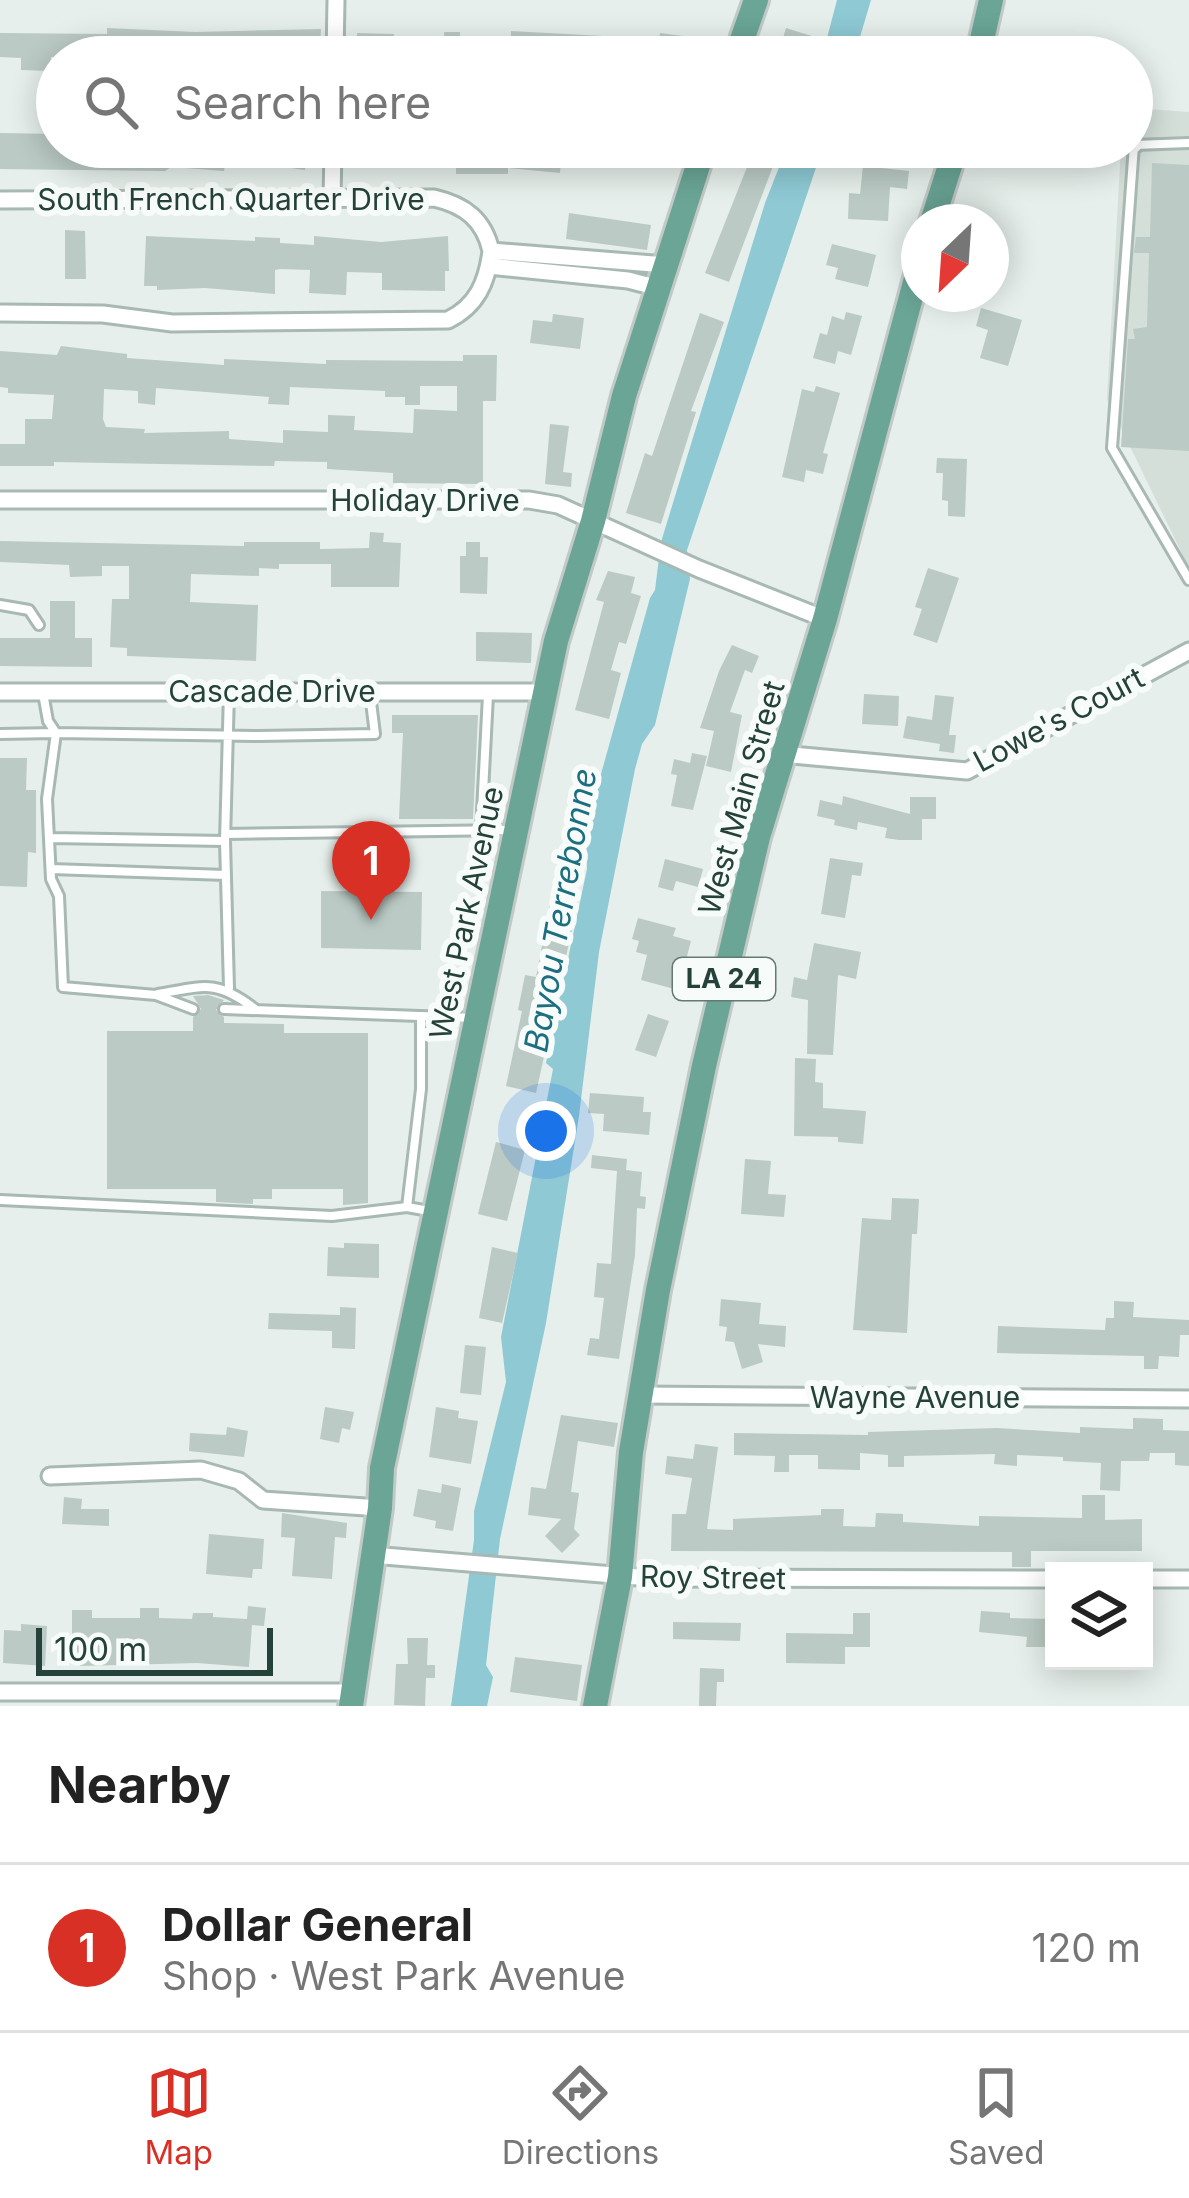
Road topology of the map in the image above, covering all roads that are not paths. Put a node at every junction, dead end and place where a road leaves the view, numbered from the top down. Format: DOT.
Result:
graph roads {
  1 [pos="336,0"];
  2 [pos="756,0"];
  3 [pos="991,0"];
  4 [pos="335,36"];
  5 [pos="743,36"];
  6 [pos="982,36"];
  7 [pos="1189,143"];
  8 [pos="1153,144"];
  9 [pos="333,168"];
  10 [pos="697,168"];
  11 [pos="949,168"];
  12 [pos="1131,168"];
  13 [pos="0,200"];
  14 [pos="332,200"];
  15 [pos="938,204"];
  16 [pos="490,259"];
  17 [pos="663,277"];
  18 [pos="907,312"];
  19 [pos="0,313"];
  20 [pos="0,500"];
  21 [pos="593,521"];
  22 [pos="1189,580"];
  23 [pos="0,605"];
  24 [pos="825,619"];
  25 [pos="39,625"];
  26 [pos="1189,651"];
  27 [pos="0,692"];
  28 [pos="42,692"];
  29 [pos="229,692"];
  30 [pos="370,692"];
  31 [pos="488,692"];
  32 [pos="544,692"];
  33 [pos="56,733"];
  34 [pos="0,734"];
  35 [pos="227,736"];
  36 [pos="781,754"];
  37 [pos="515,830"];
  38 [pos="482,831"];
  39 [pos="225,837"];
  40 [pos="52,838"];
  41 [pos="51,869"];
  42 [pos="226,875"];
  43 [pos="229,988"];
  44 [pos="156,994"];
  45 [pos="193,1009"];
  46 [pos="224,1009"];
  47 [pos="257,1010"];
  48 [pos="421,1016"];
  49 [pos="476,1018"];
  50 [pos="0,1201"];
  51 [pos="406,1207"];
  52 [pos="435,1213"];
  53 [pos="640,1395"];
  54 [pos="1189,1399"];
  55 [pos="50,1476"];
  56 [pos="380,1508"];
  57 [pos="372,1555"];
  58 [pos="620,1576"];
  59 [pos="1045,1579"];
  60 [pos="1153,1580"];
  61 [pos="1189,1580"];
  62 [pos="0,1692"];
  63 [pos="351,1699"];
  64 [pos="596,1706"];
  1 -- 4 [label="street"];
  2 -- 5 [label="main road"];
  3 -- 6 [label="main road"];
  7 -- 8 [label="lane"];
  9 -- 14 [label="street"];
  10 -- 17 [label="main road, West Park Avenue"];
  11 -- 15 [label="main road"];
  12 -- 22 [label="lane"];
  13 -- 14 [label="street, South French Quarter Drive"];
  14 -- 16 [label="street, South French Quarter Drive"];
  16 -- 17 [label="street"];
  16 -- 17 [label="street"];
  16 -- 19 [label="street"];
  17 -- 21 [label="main road, West Park Avenue"];
  18 -- 24 [label="main road, West Main Street / LA 24"];
  20 -- 21 [label="street, Holiday Drive"];
  21 -- 24 [label="street, Holiday Drive"];
  21 -- 32 [label="main road, West Park Avenue"];
  23 -- 25 [label="lane"];
  24 -- 36 [label="main road, West Main Street / LA 24"];
  26 -- 36 [label="street, Lowe's Court"];
  27 -- 28 [label="street, Cascade Drive"];
  28 -- 29 [label="street, Cascade Drive"];
  28 -- 33 [label="lane"];
  29 -- 30 [label="street, Cascade Drive"];
  29 -- 35 [label="lane"];
  30 -- 31 [label="street, Cascade Drive"];
  30 -- 35 [label="lane"];
  31 -- 32 [label="street, Cascade Drive"];
  31 -- 38 [label="lane"];
  32 -- 37 [label="main road, West Park Avenue"];
  33 -- 34 [label="lane"];
  33 -- 35 [label="lane"];
  33 -- 40 [label="lane"];
  35 -- 39 [label="lane"];
  36 -- 53 [label="main road, West Main Street / LA 24"];
  37 -- 38 [label="lane"];
  37 -- 49 [label="main road, West Park Avenue"];
  38 -- 39 [label="lane"];
  39 -- 40 [label="lane"];
  39 -- 42 [label="lane"];
  40 -- 41 [label="lane"];
  41 -- 42 [label="lane"];
  41 -- 44 [label="lane"];
  42 -- 43 [label="lane"];
  43 -- 44 [label="lane"];
  43 -- 47 [label="lane"];
  44 -- 45 [label="lane"];
  46 -- 47 [label="lane"];
  47 -- 48 [label="lane"];
  48 -- 49 [label="lane"];
  48 -- 51 [label="lane"];
  49 -- 52 [label="main road, West Park Avenue"];
  50 -- 51 [label="lane"];
  51 -- 52 [label="lane"];
  52 -- 56 [label="main road, West Park Avenue"];
  53 -- 54 [label="street, Wayne Avenue"];
  53 -- 58 [label="main road, West Main Street / LA 24"];
  55 -- 56 [label="street"];
  56 -- 57 [label="main road, West Park Avenue"];
  57 -- 58 [label="street, Roy Street"];
  57 -- 63 [label="main road, West Park Avenue"];
  58 -- 59 [label="street, Roy Street"];
  58 -- 64 [label="main road, West Main Street / LA 24"];
  60 -- 61 [label="street"];
  62 -- 63 [label="street"];
}
